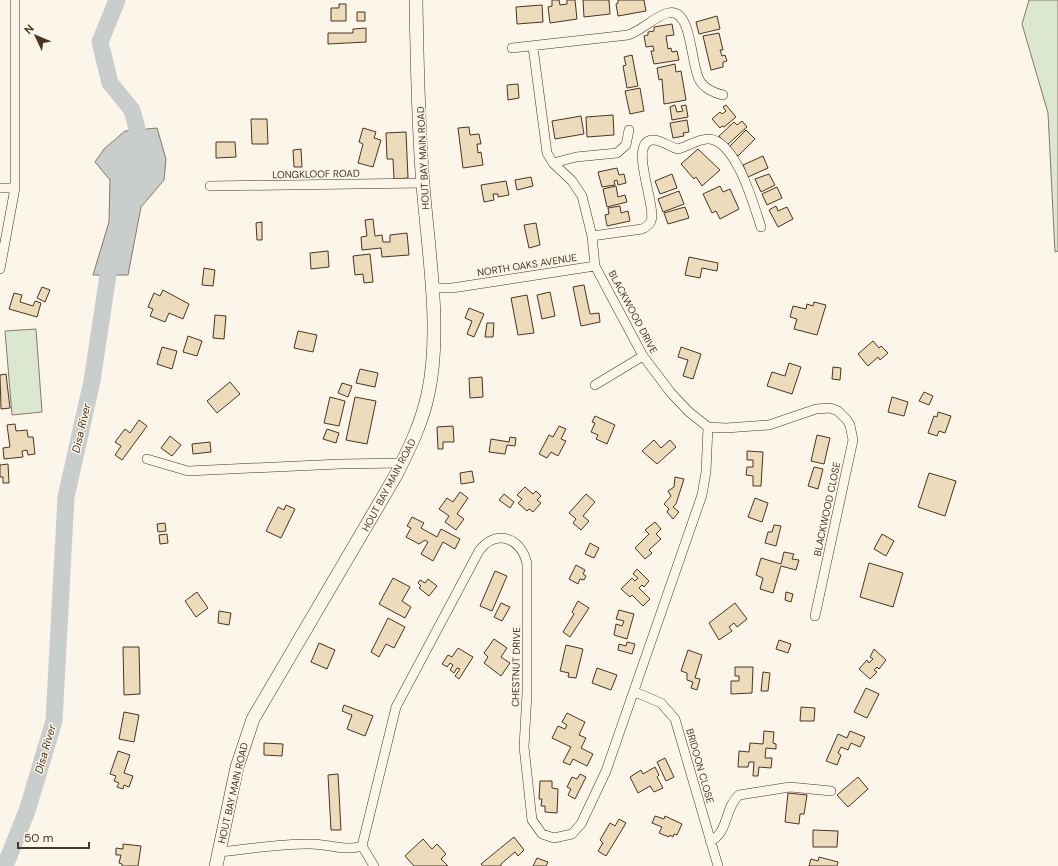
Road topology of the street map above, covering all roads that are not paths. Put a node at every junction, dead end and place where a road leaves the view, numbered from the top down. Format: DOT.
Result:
graph roads {
  1 [pos="15,0"];
  2 [pos="416,0"];
  3 [pos="533,47"];
  4 [pos="512,48"];
  5 [pos="723,95"];
  6 [pos="629,130"];
  7 [pos="553,163"];
  8 [pos="423,183"];
  9 [pos="210,186"];
  10 [pos="0,188"];
  11 [pos="15,188"];
  12 [pos="761,228"];
  13 [pos="592,236"];
  14 [pos="595,266"];
  15 [pos="0,269"];
  16 [pos="432,288"];
  17 [pos="642,356"];
  18 [pos="595,385"];
  19 [pos="708,427"];
  20 [pos="147,459"];
  21 [pos="402,463"];
  22 [pos="815,616"];
  23 [pos="635,692"];
  24 [pos="830,790"];
  25 [pos="710,840"];
  26 [pos="362,846"];
  27 [pos="219,852"];
  28 [pos="216,866"];
  29 [pos="374,866"];
  30 [pos="718,866"];
  1 -- 11 [label="street"];
  2 -- 8 [label="main road, HOUT BAY MAIN ROAD"];
  3 -- 4 [label="street"];
  3 -- 5 [label="street"];
  3 -- 7 [label="street"];
  6 -- 7 [label="street"];
  7 -- 13 [label="street"];
  8 -- 9 [label="street, LONGKLOOF ROAD"];
  8 -- 16 [label="main road, HOUT BAY MAIN ROAD"];
  10 -- 11 [label="street"];
  11 -- 15 [label="street"];
  12 -- 13 [label="street"];
  13 -- 14 [label="street"];
  14 -- 16 [label="street, NORTH OAKS AVENUE"];
  14 -- 17 [label="street, BLACKWOOD DRIVE"];
  16 -- 21 [label="main road, HOUT BAY MAIN ROAD"];
  17 -- 18 [label="street"];
  17 -- 19 [label="street, BLACKWOOD DRIVE"];
  19 -- 22 [label="street, BLACKWOOD CLOSE"];
  19 -- 23 [label="street, CHESTNUT DRIVE"];
  20 -- 21 [label="street"];
  21 -- 27 [label="main road, HOUT BAY MAIN ROAD"];
  23 -- 25 [label="street, BRIDOON CLOSE"];
  23 -- 26 [label="street, CHESTNUT DRIVE"];
  24 -- 25 [label="street"];
  25 -- 30 [label="street, BRIDOON CLOSE"];
  26 -- 27 [label="street"];
  26 -- 29 [label="street"];
  27 -- 28 [label="main road, HOUT BAY MAIN ROAD"];
}
